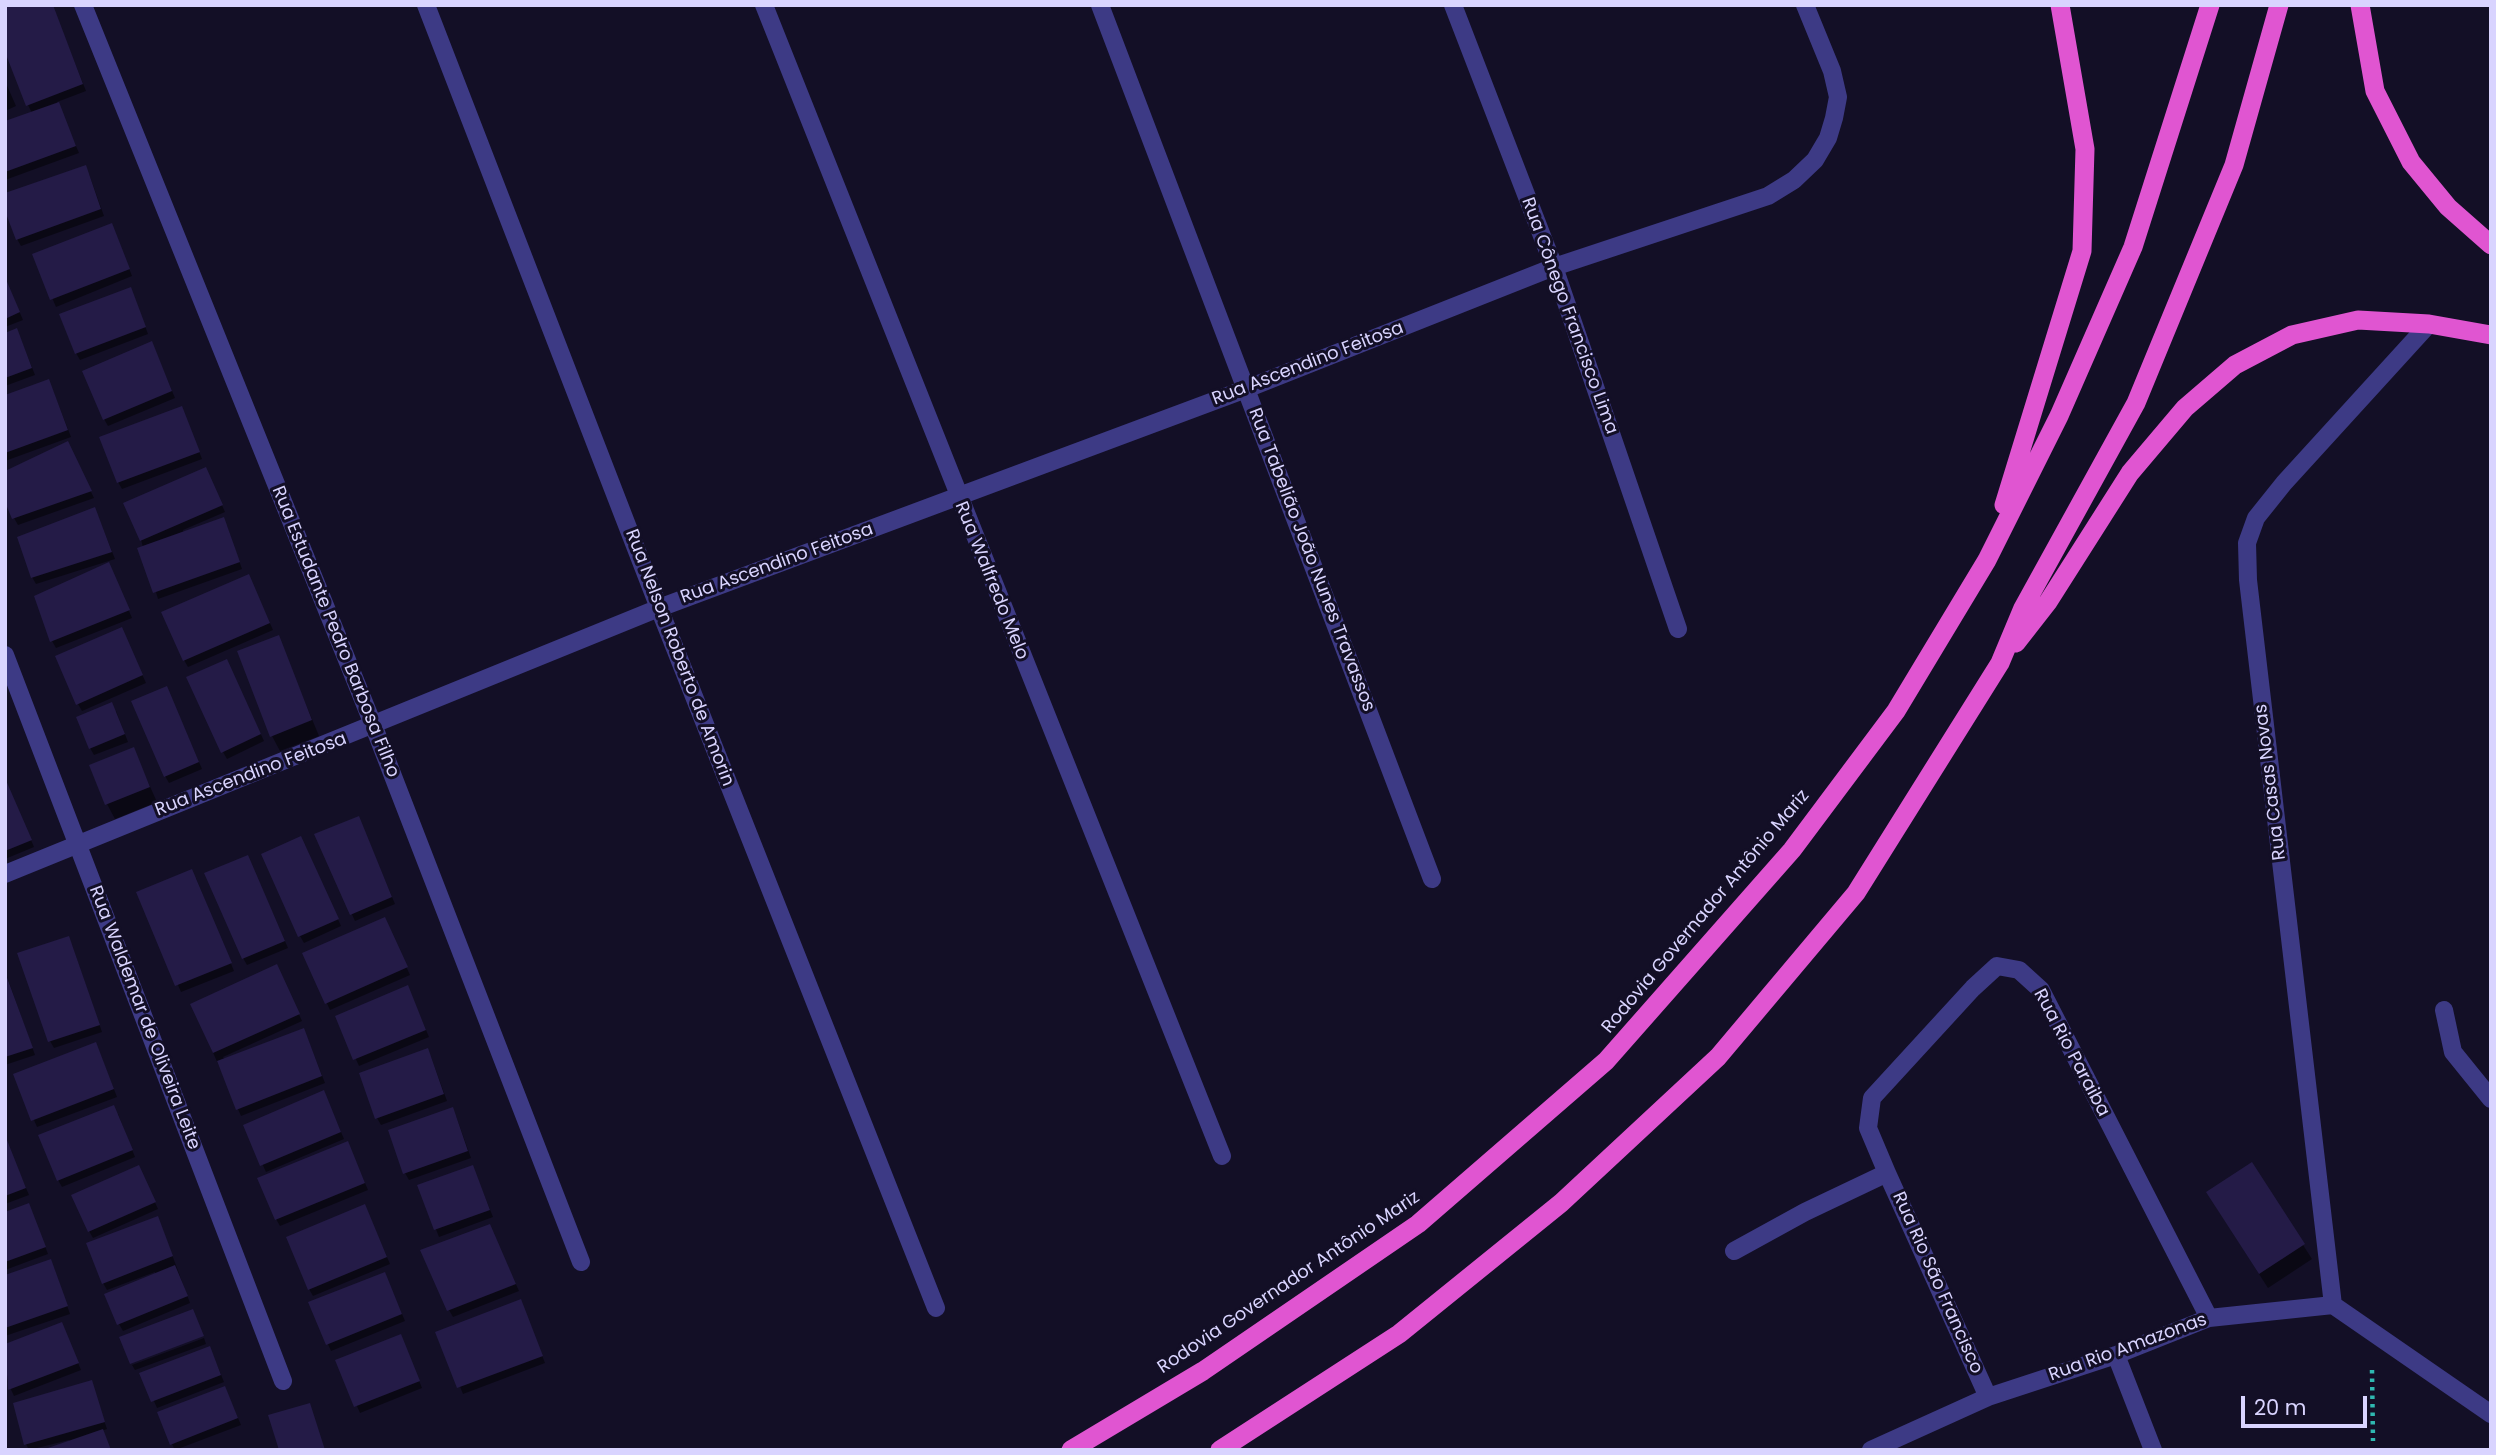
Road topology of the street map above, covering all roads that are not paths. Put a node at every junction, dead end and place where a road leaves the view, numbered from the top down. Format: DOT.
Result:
graph roads {
  1 [pos="83,5"];
  2 [pos="426,5"];
  3 [pos="764,5"];
  4 [pos="1100,5"];
  5 [pos="1453,5"];
  6 [pos="1805,5"];
  7 [pos="2060,5"];
  8 [pos="2210,5"];
  9 [pos="2279,5"];
  10 [pos="2360,5"];
  11 [pos="2491,245"];
  12 [pos="1554,267"];
  13 [pos="2428,324"];
  14 [pos="2491,335"];
  15 [pos="1246,389"];
  16 [pos="957,497"];
  17 [pos="1987,560"];
  18 [pos="659,608"];
  19 [pos="1678,629"];
  20 [pos="5,655"];
  21 [pos="2000,663"];
  22 [pos="374,727"];
  23 [pos="77,843"];
  24 [pos="5,874"];
  25 [pos="1432,879"];
  26 [pos="2444,1010"];
  27 [pos="2491,1099"];
  28 [pos="1222,1156"];
  29 [pos="1887,1174"];
  30 [pos="1734,1251"];
  31 [pos="581,1262"];
  32 [pos="2333,1305"];
  33 [pos="936,1308"];
  34 [pos="2209,1318"];
  35 [pos="2116,1355"];
  36 [pos="283,1381"];
  37 [pos="1988,1396"];
  38 [pos="2491,1414"];
  39 [pos="1071,1450"];
  40 [pos="1220,1450"];
  41 [pos="1871,1450"];
  42 [pos="2152,1450"];
  1 -- 22 [label="street, Rua Estudante Pedro Barbosa Filho"];
  2 -- 18 [label="street, Rua Nelson Roberto de Amorin"];
  3 -- 16 [label="street, Rua Walfredo Melo"];
  4 -- 15 [label="street, Rua Tabelião João Nunes Travassos"];
  5 -- 12 [label="street, Rua Cônego Francisco Lima"];
  6 -- 12 [label="street, Rua Ascendino Feitosa"];
  7 -- 17 [label="highway"];
  8 -- 17 [label="highway, Rodovia Governador Antônio Mariz"];
  9 -- 21 [label="highway"];
  10 -- 11 [label="highway"];
  12 -- 15 [label="street, Rua Ascendino Feitosa"];
  12 -- 19 [label="street, Rua Cônego Francisco Lima"];
  13 -- 14 [label="highway"];
  13 -- 21 [label="highway"];
  13 -- 32 [label="street, Rua Casas Novas"];
  15 -- 16 [label="street, Rua Ascendino Feitosa"];
  15 -- 25 [label="street, Rua Tabelião João Nunes Travassos"];
  16 -- 18 [label="street, Rua Ascendino Feitosa"];
  16 -- 28 [label="street, Rua Walfredo Melo"];
  17 -- 39 [label="highway, Rodovia Governador Antônio Mariz"];
  18 -- 22 [label="street, Rua Ascendino Feitosa"];
  18 -- 33 [label="street, Rua Nelson Roberto de Amorin"];
  20 -- 23 [label="street, Rua Waldemar de Oliveira Leite"];
  21 -- 40 [label="highway"];
  22 -- 23 [label="street, Rua Ascendino Feitosa"];
  22 -- 31 [label="street, Rua Estudante Pedro Barbosa Filho"];
  23 -- 24 [label="street, Rua Ascendino Feitosa"];
  23 -- 36 [label="street, Rua Waldemar de Oliveira Leite"];
  26 -- 27 [label="street"];
  29 -- 30 [label="street, Rua Rio São Francisco"];
  29 -- 34 [label="street, Rua Rio Paraiba"];
  29 -- 37 [label="street, Rua Rio São Francisco"];
  32 -- 34 [label="street, Rua Rio Amazonas"];
  32 -- 38 [label="street"];
  34 -- 35 [label="street, Rua Rio Amazonas"];
  35 -- 37 [label="street, Rua Rio Amazonas"];
  35 -- 42 [label="street"];
  37 -- 41 [label="street, Rua Rio Amazonas"];
}
